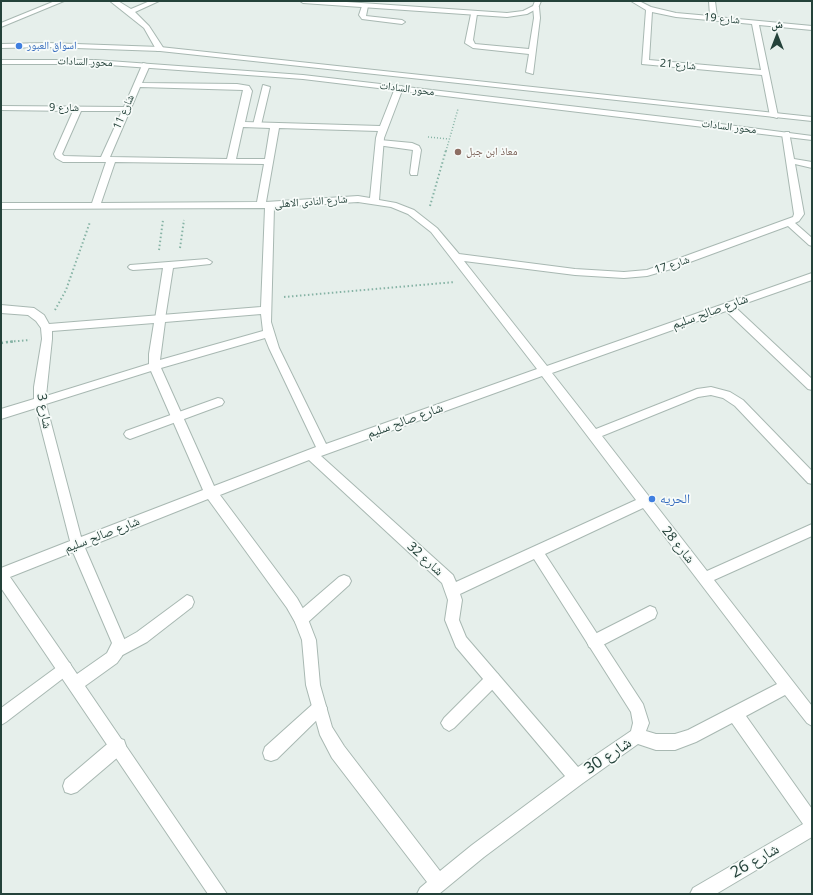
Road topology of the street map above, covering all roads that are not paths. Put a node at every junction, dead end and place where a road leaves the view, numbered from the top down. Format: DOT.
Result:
graph roads {
  1 [pos="61,1"];
  2 [pos="113,1"];
  3 [pos="156,1"];
  4 [pos="303,1"];
  5 [pos="634,1"];
  6 [pos="712,1"];
  7 [pos="347,3"];
  8 [pos="537,4"];
  9 [pos="365,6"];
  10 [pos="649,9"];
  11 [pos="130,12"];
  12 [pos="474,14"];
  13 [pos="714,19"];
  14 [pos="402,22"];
  15 [pos="756,22"];
  16 [pos="1,25"];
  17 [pos="812,28"];
  18 [pos="28,45"];
  19 [pos="1,46"];
  20 [pos="105,47"];
  21 [pos="160,49"];
  22 [pos="533,52"];
  23 [pos="20,61"];
  24 [pos="1,62"];
  25 [pos="95,62"];
  26 [pos="146,65"];
  27 [pos="530,72"];
  28 [pos="765,73"];
  29 [pos="137,84"];
  30 [pos="266,87"];
  31 [pos="399,88"];
  32 [pos="1,108"];
  33 [pos="78,108"];
  34 [pos="126,109"];
  35 [pos="774,116"];
  36 [pos="812,119"];
  37 [pos="240,124"];
  38 [pos="257,125"];
  39 [pos="275,125"];
  40 [pos="383,129"];
  41 [pos="786,134"];
  42 [pos="812,138"];
  43 [pos="380,144"];
  44 [pos="107,160"];
  45 [pos="231,162"];
  46 [pos="269,162"];
  47 [pos="792,162"];
  48 [pos="812,165"];
  49 [pos="414,173"];
  50 [pos="374,200"];
  51 [pos="96,205"];
  52 [pos="265,205"];
  53 [pos="1,206"];
  54 [pos="789,222"];
  55 [pos="812,243"];
  56 [pos="456,257"];
  57 [pos="206,262"];
  58 [pos="173,264"];
  59 [pos="133,267"];
  60 [pos="812,276"];
  61 [pos="727,306"];
  62 [pos="1,309"];
  63 [pos="265,310"];
  64 [pos="160,319"];
  65 [pos="268,333"];
  66 [pos="46,334"];
  67 [pos="154,366"];
  68 [pos="546,370"];
  69 [pos="812,371"];
  70 [pos="801,375"];
  71 [pos="812,386"];
  72 [pos="40,401"];
  73 [pos="218,402"];
  74 [pos="1,414"];
  75 [pos="176,417"];
  76 [pos="130,434"];
  77 [pos="595,434"];
  78 [pos="317,452"];
  79 [pos="812,479"];
  80 [pos="211,494"];
  81 [pos="644,502"];
  82 [pos="812,530"];
  83 [pos="77,545"];
  84 [pos="536,551"];
  85 [pos="1,575"];
  86 [pos="705,578"];
  87 [pos="344,581"];
  88 [pos="453,590"];
  89 [pos="187,602"];
  90 [pos="650,614"];
  91 [pos="302,619"];
  92 [pos="594,642"];
  93 [pos="117,651"];
  94 [pos="65,668"];
  95 [pos="493,679"];
  96 [pos="76,684"];
  97 [pos="788,686"];
  98 [pos="319,708"];
  99 [pos="735,714"];
  100 [pos="1,717"];
  101 [pos="812,718"];
  102 [pos="449,723"];
  103 [pos="637,736"];
  104 [pos="118,746"];
  105 [pos="271,753"];
  106 [pos="577,777"];
  107 [pos="71,786"];
  108 [pos="812,823"];
  109 [pos="812,828"];
  110 [pos="438,883"];
  111 [pos="709,891"];
  112 [pos="218,894"];
  113 [pos="426,894"];
  1 -- 16 [label="street"];
  2 -- 11 [label="street"];
  3 -- 11 [label="street"];
  4 -- 7 [label="street"];
  5 -- 10 [label="street, شارع 19"];
  6 -- 13 [label="street"];
  7 -- 9 [label="street"];
  8 -- 12 [label="street"];
  8 -- 22 [label="street"];
  9 -- 12 [label="street"];
  9 -- 14 [label="street"];
  10 -- 13 [label="street, شارع 19"];
  10 -- 28 [label="street, شارع 21"];
  11 -- 21 [label="street"];
  12 -- 22 [label="street"];
  13 -- 15 [label="street, شارع 19"];
  15 -- 17 [label="street, شارع 19"];
  15 -- 28 [label="street"];
  18 -- 19 [label="street, محور السادات"];
  18 -- 20 [label="street, محور السادات"];
  18 -- 23 [label="street"];
  20 -- 21 [label="street, محور السادات"];
  20 -- 25 [label="street"];
  21 -- 35 [label="street, محور السادات"];
  22 -- 27 [label="street"];
  23 -- 24 [label="street, محور السادات"];
  23 -- 25 [label="street, محور السادات"];
  25 -- 26 [label="street, محور السادات"];
  26 -- 29 [label="street, شارع 11"];
  26 -- 31 [label="street, محور السادات"];
  28 -- 35 [label="street"];
  29 -- 34 [label="street, شارع 11"];
  29 -- 37 [label="street"];
  30 -- 38 [label="street"];
  31 -- 40 [label="street"];
  31 -- 41 [label="street, محور السادات"];
  32 -- 33 [label="street, شارع 9"];
  33 -- 34 [label="street, شارع 9"];
  33 -- 44 [label="street"];
  34 -- 44 [label="street, شارع 11"];
  35 -- 36 [label="street, محور السادات"];
  37 -- 38 [label="street"];
  37 -- 45 [label="street"];
  38 -- 39 [label="street"];
  39 -- 40 [label="street"];
  39 -- 46 [label="street"];
  40 -- 43 [label="street"];
  41 -- 42 [label="street, محور السادات"];
  41 -- 47 [label="street"];
  43 -- 49 [label="street"];
  43 -- 50 [label="street"];
  44 -- 45 [label="street"];
  44 -- 51 [label="street, شارع 11"];
  45 -- 46 [label="street"];
  46 -- 52 [label="street"];
  47 -- 48 [label="street"];
  47 -- 54 [label="street"];
  50 -- 52 [label="street, شارع النادى الاهلى"];
  50 -- 56 [label="street, شارع النادى الاهلى"];
  51 -- 52 [label="street, شارع النادى الاهلى"];
  51 -- 53 [label="street, شارع النادى الاهلى"];
  52 -- 63 [label="street"];
  54 -- 55 [label="street"];
  54 -- 56 [label="street, شارع 17"];
  56 -- 68 [label="street, شارع النادى الاهلى"];
  57 -- 58 [label="street"];
  58 -- 59 [label="street"];
  58 -- 64 [label="street"];
  60 -- 61 [label="street, شارع صالح سليم"];
  61 -- 68 [label="street, شارع صالح سليم"];
  61 -- 70 [label="street"];
  62 -- 66 [label="street"];
  63 -- 64 [label="street"];
  63 -- 65 [label="street"];
  64 -- 66 [label="street"];
  64 -- 67 [label="street"];
  65 -- 67 [label="street"];
  65 -- 78 [label="street"];
  66 -- 72 [label="street, شارع 3"];
  67 -- 72 [label="street"];
  67 -- 75 [label="street"];
  68 -- 77 [label="street, شارع 28"];
  68 -- 78 [label="street, شارع صالح سليم"];
  69 -- 70 [label="street"];
  70 -- 71 [label="street"];
  72 -- 74 [label="street"];
  72 -- 83 [label="street, شارع 3"];
  73 -- 75 [label="street"];
  75 -- 76 [label="street"];
  75 -- 80 [label="street"];
  77 -- 79 [label="street"];
  77 -- 81 [label="street, شارع 28"];
  78 -- 80 [label="street, شارع صالح سليم"];
  78 -- 88 [label="street, شارع 32"];
  80 -- 83 [label="street, شارع صالح سليم"];
  80 -- 91 [label="street"];
  81 -- 84 [label="street"];
  81 -- 86 [label="street, شارع 28"];
  82 -- 86 [label="street"];
  83 -- 85 [label="street, شارع صالح سليم"];
  83 -- 93 [label="street, شارع 3"];
  84 -- 88 [label="street"];
  84 -- 92 [label="street, شارع 30"];
  85 -- 94 [label="street"];
  86 -- 97 [label="street, شارع 28"];
  87 -- 91 [label="street"];
  88 -- 95 [label="street"];
  89 -- 93 [label="street"];
  90 -- 92 [label="street"];
  91 -- 98 [label="street"];
  92 -- 103 [label="street, شارع 30"];
  93 -- 96 [label="street"];
  94 -- 96 [label="street"];
  94 -- 100 [label="street"];
  95 -- 102 [label="street"];
  95 -- 106 [label="street"];
  96 -- 104 [label="street"];
  97 -- 99 [label="street"];
  97 -- 101 [label="street, شارع 28"];
  98 -- 105 [label="street"];
  98 -- 110 [label="street"];
  99 -- 103 [label="street"];
  99 -- 108 [label="street"];
  103 -- 106 [label="street, شارع 30"];
  104 -- 107 [label="street"];
  104 -- 112 [label="street"];
  106 -- 110 [label="street, شارع 30"];
  109 -- 111 [label="street, شارع 26"];
  110 -- 113 [label="street, شارع 30"];
}
